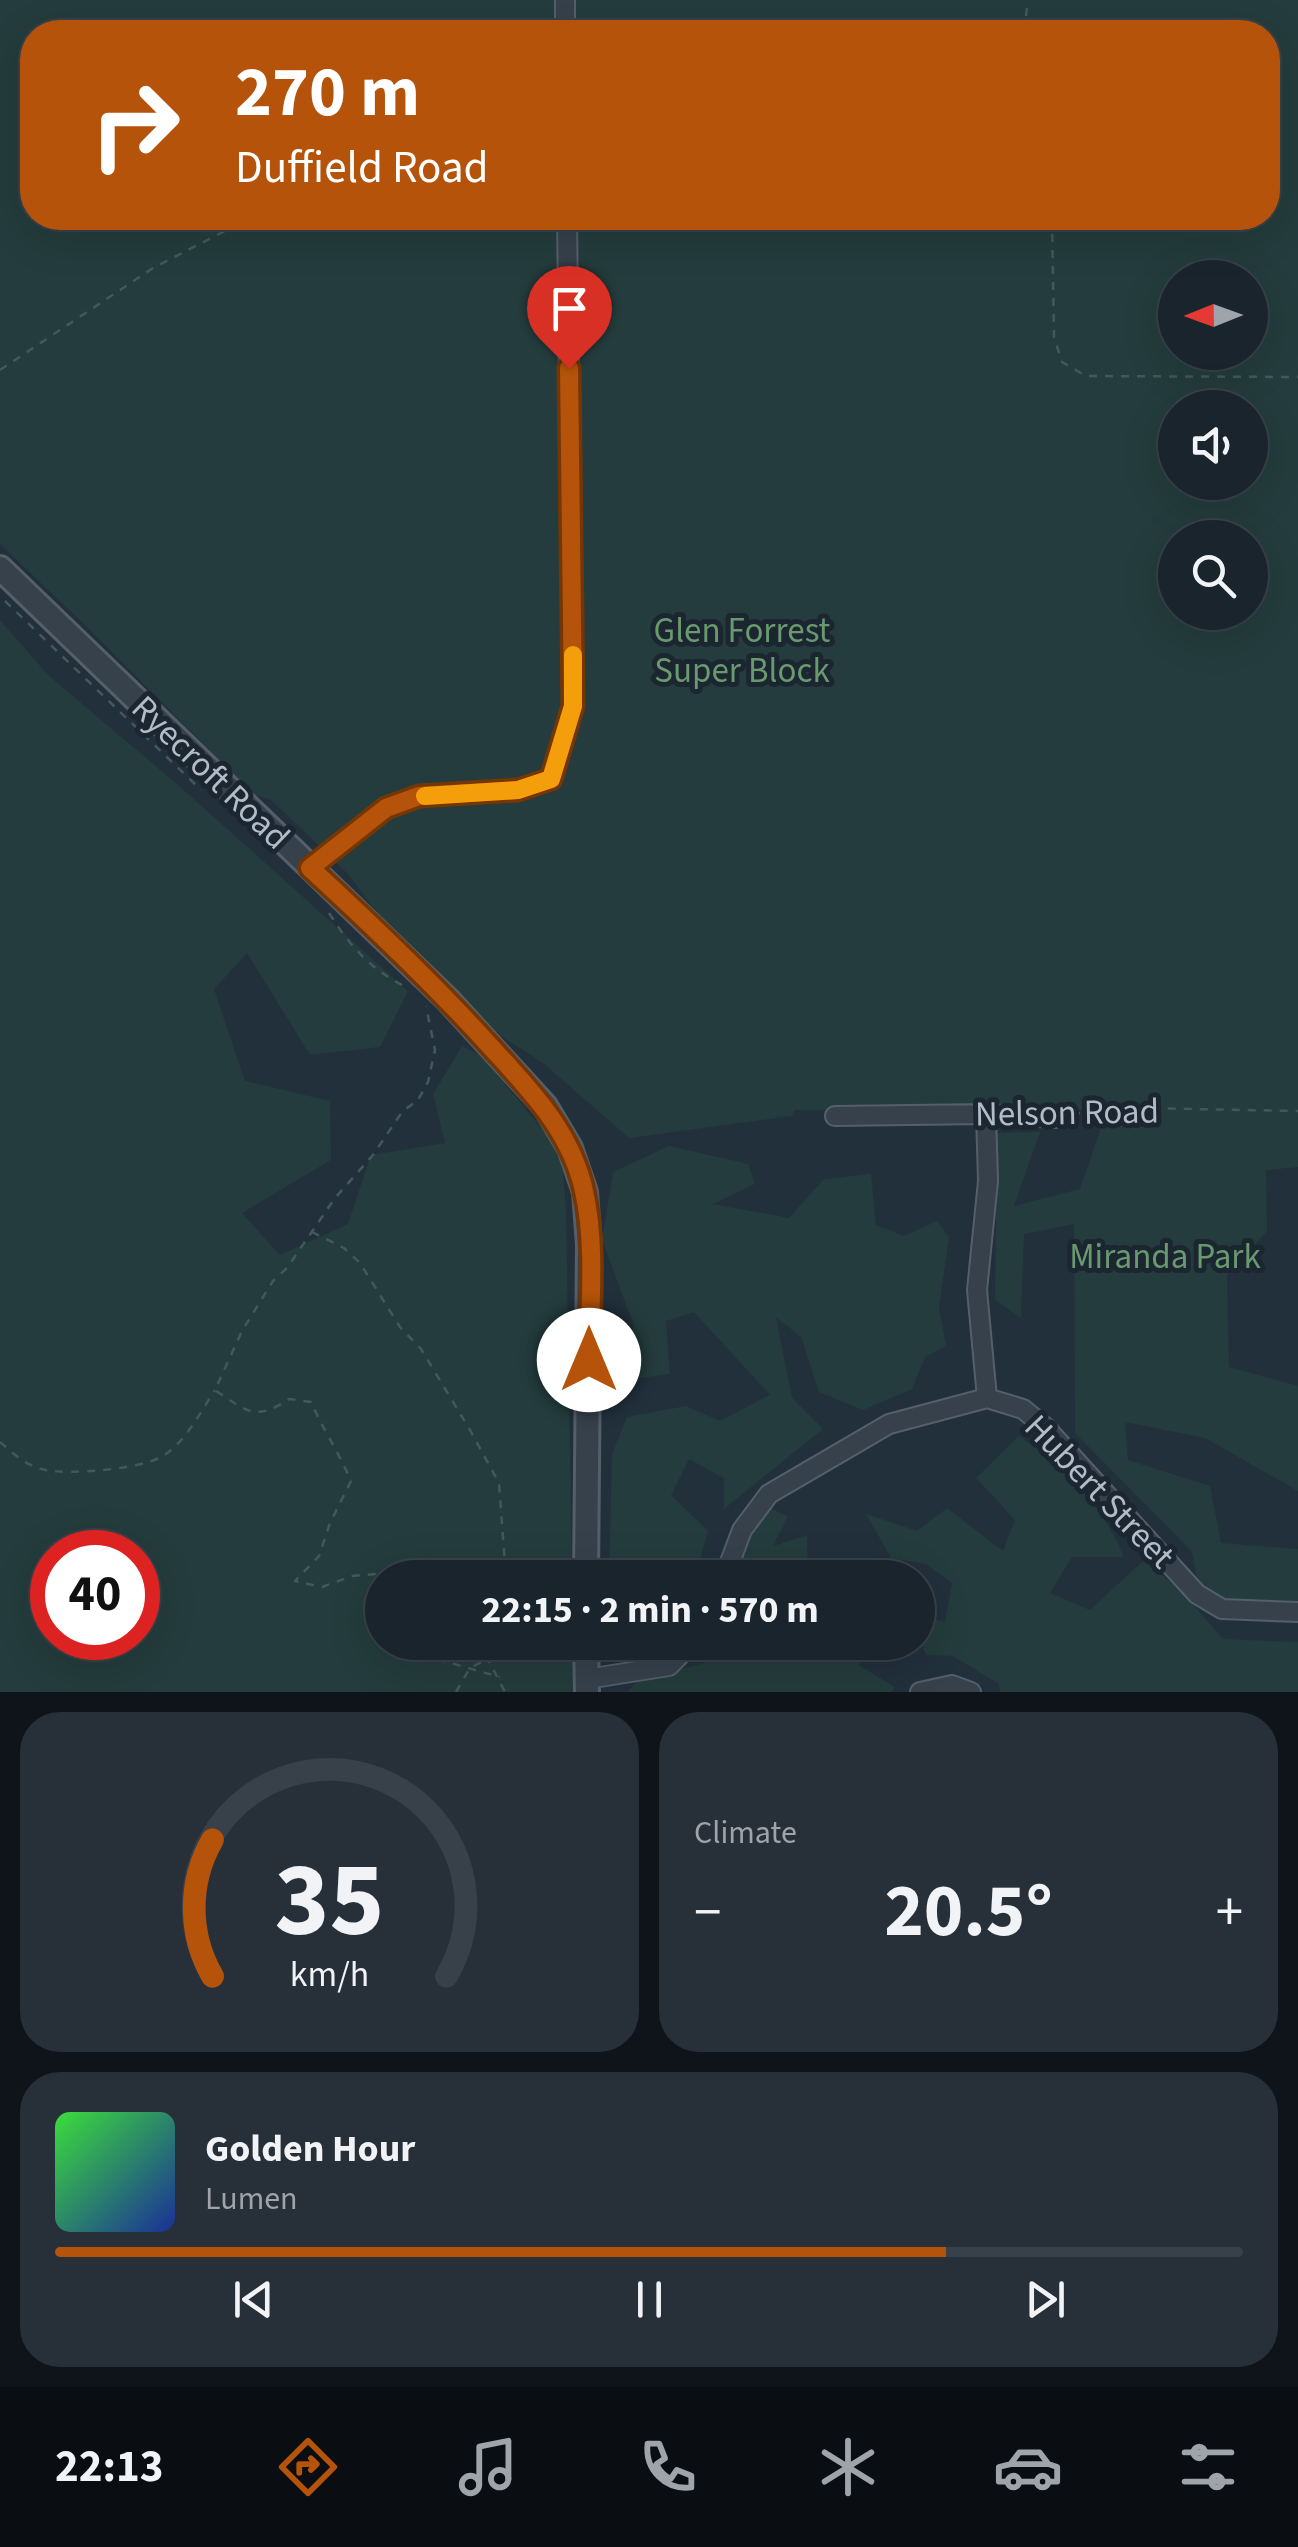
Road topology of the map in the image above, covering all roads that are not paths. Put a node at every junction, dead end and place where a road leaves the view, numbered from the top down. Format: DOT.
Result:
graph roads {
  1 [pos="567,230"];
  2 [pos="0,568"];
  3 [pos="310,868"];
  4 [pos="986,1114"];
  5 [pos="835,1116"];
  6 [pos="1056,1118"];
  7 [pos="987,1398"];
  8 [pos="586,1560"];
  9 [pos="731,1560"];
  10 [pos="1298,1612"];
  11 [pos="586,1660"];
  12 [pos="675,1660"];
  13 [pos="587,1685"];
  14 [pos="920,1692"];
  15 [pos="971,1692"];
  1 -- 3 [label="street"];
  2 -- 3 [label="street, Ryecroft Road"];
  3 -- 8 [label="street, Ryecroft Road"];
  4 -- 5 [label="street, Nelson Road"];
  4 -- 6 [label="street, Nelson Road"];
  4 -- 7 [label="street"];
  7 -- 9 [label="street, Hubert Street"];
  7 -- 10 [label="street, Hubert Street"];
  11 -- 13 [label="street"];
  12 -- 13 [label="street"];
  14 -- 15 [label="street"];
}
